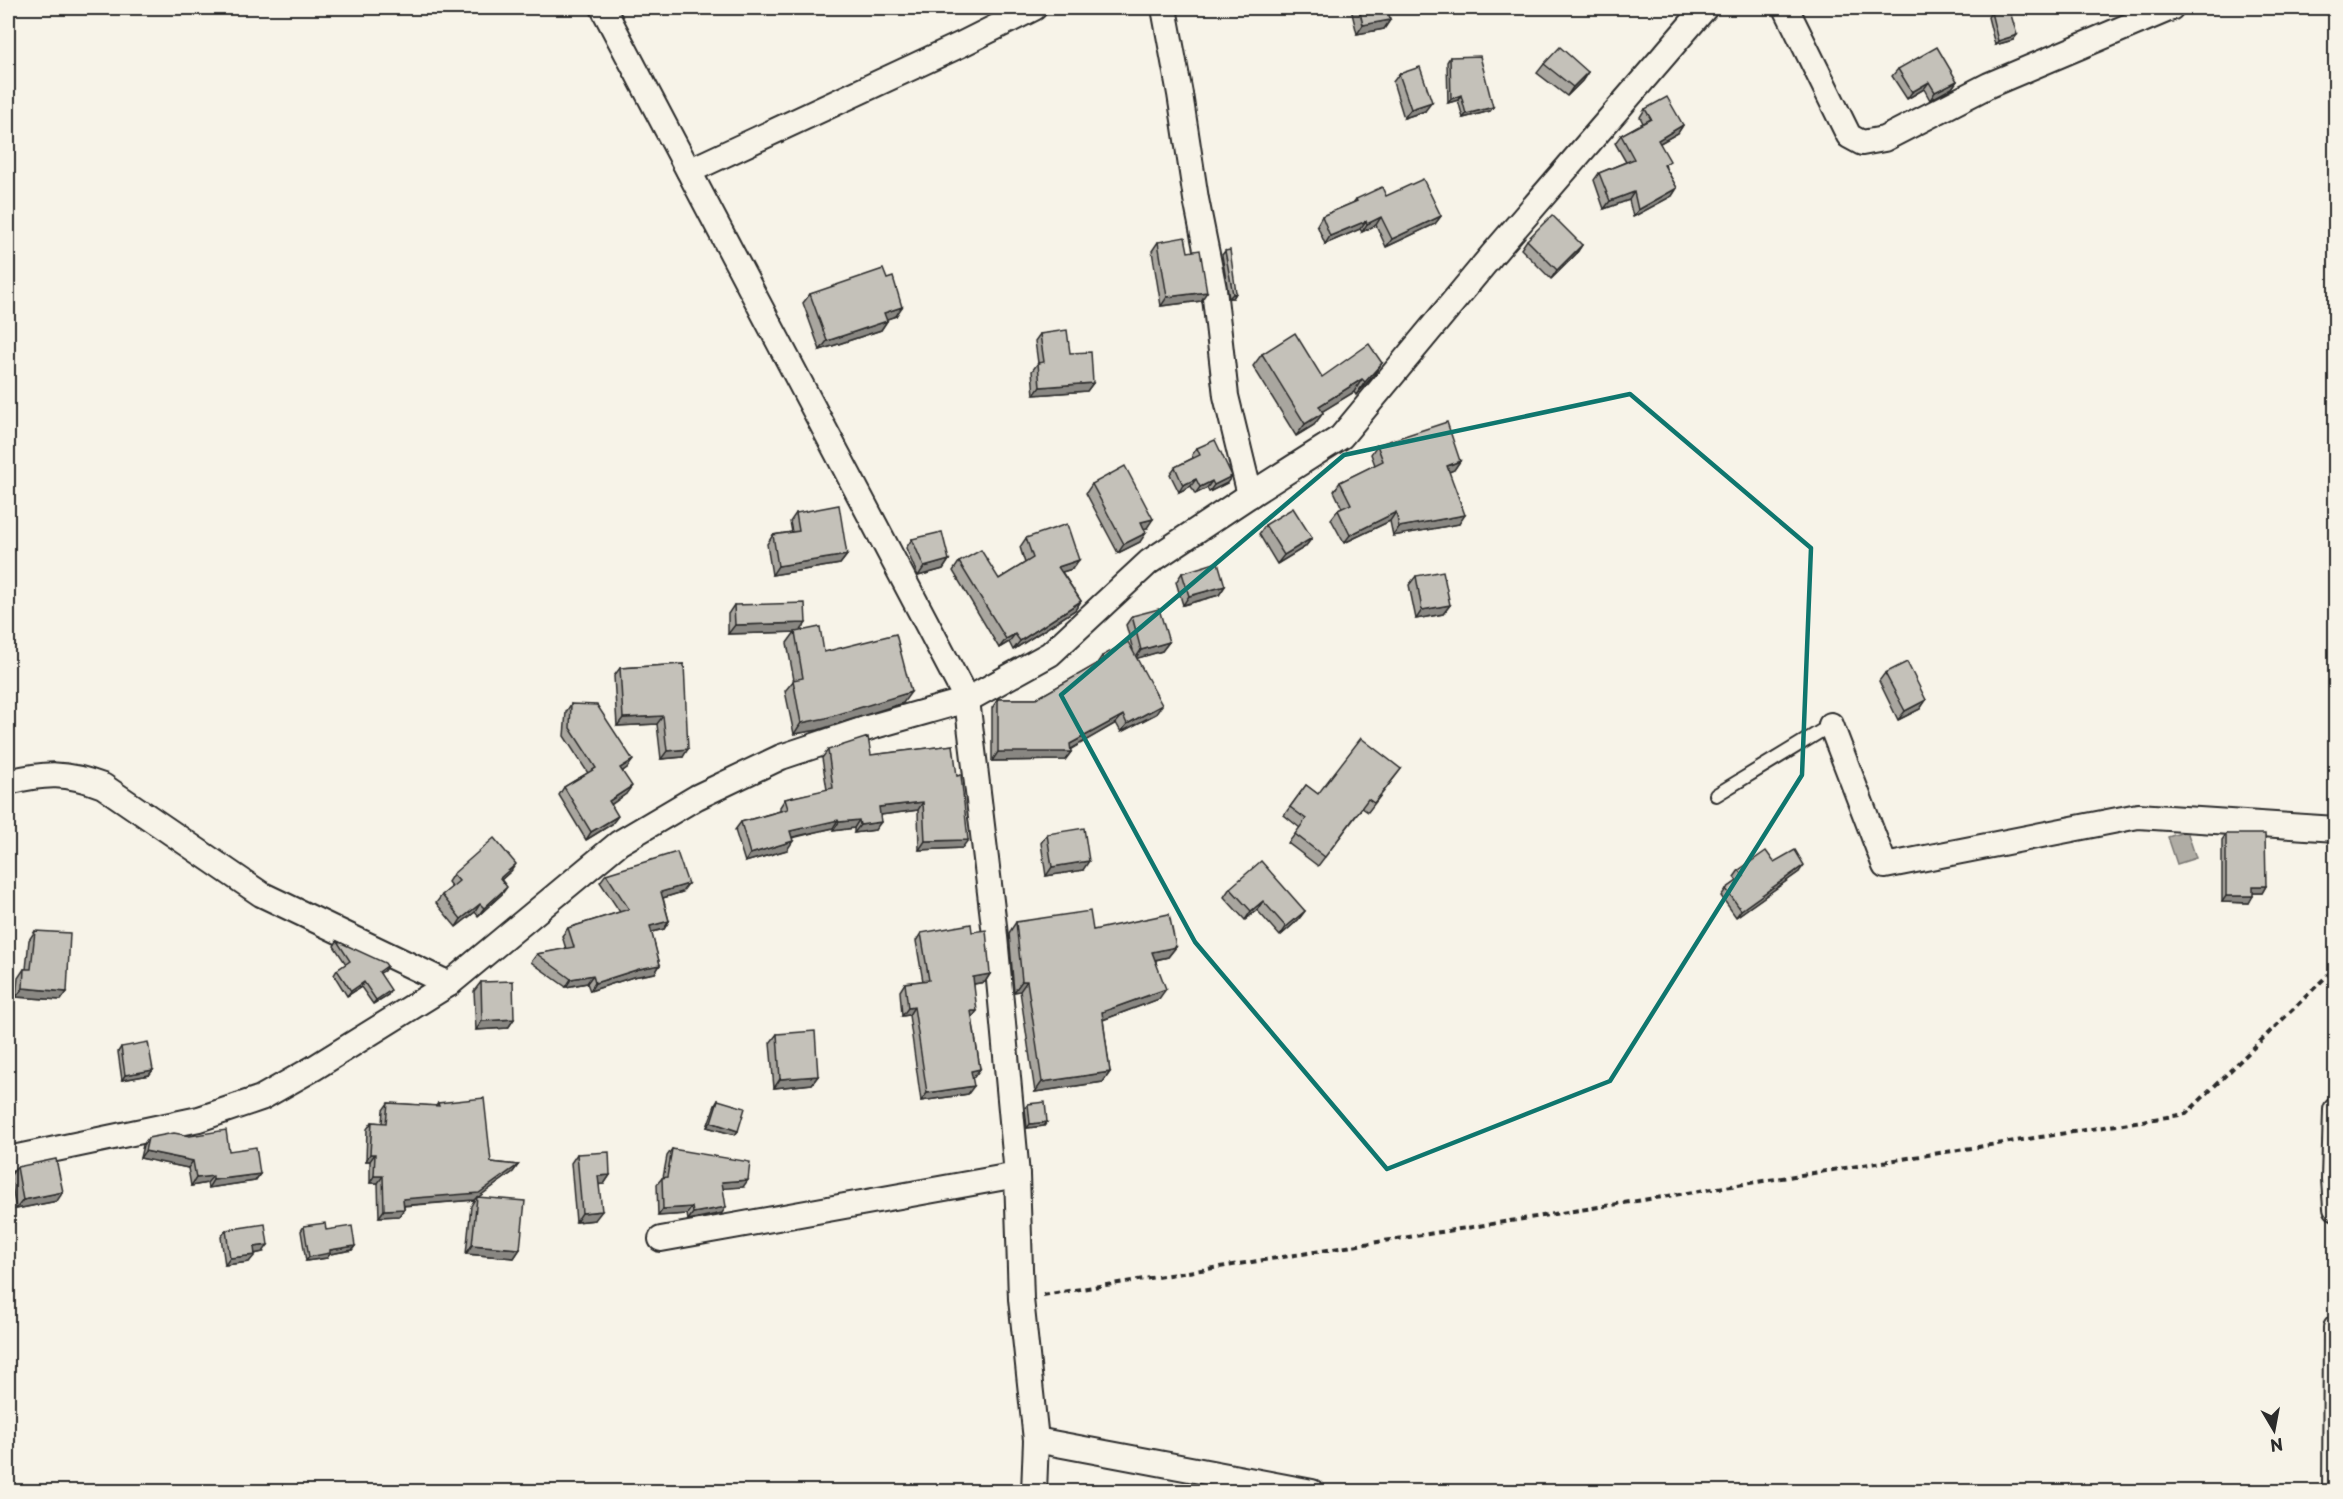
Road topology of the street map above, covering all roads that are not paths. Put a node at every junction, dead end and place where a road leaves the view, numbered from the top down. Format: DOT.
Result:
graph roads {
  1 [pos="603,8"];
  2 [pos="1034,8"];
  3 [pos="1164,8"];
  4 [pos="1705,8"];
  5 [pos="1786,8"];
  6 [pos="2171,8"];
  7 [pos="689,171"];
  8 [pos="1250,495"];
  9 [pos="967,700"];
  10 [pos="1831,725"];
  11 [pos="8,782"];
  12 [pos="1716,795"];
  13 [pos="2336,829"];
  14 [pos="449,984"];
  15 [pos="2336,1110"];
  16 [pos="10,1151"];
  17 [pos="1017,1175"];
  18 [pos="2336,1208"];
  19 [pos="661,1239"];
  20 [pos="2336,1328"];
  21 [pos="1036,1440"];
  22 [pos="1034,1491"];
  23 [pos="1312,1491"];
  24 [pos="2335,1491"];
  1 -- 7 [label="street"];
  2 -- 7 [label="street"];
  3 -- 8 [label="street"];
  4 -- 8 [label="street"];
  5 -- 6 [label="street"];
  7 -- 9 [label="street"];
  8 -- 9 [label="street"];
  9 -- 14 [label="street"];
  9 -- 17 [label="street"];
  10 -- 12 [label="lane"];
  10 -- 13 [label="street"];
  11 -- 14 [label="street"];
  14 -- 16 [label="street"];
  15 -- 18 [label="street"];
  17 -- 19 [label="street"];
  17 -- 21 [label="street"];
  20 -- 24 [label="street"];
  21 -- 22 [label="street"];
  21 -- 23 [label="street"];
}
